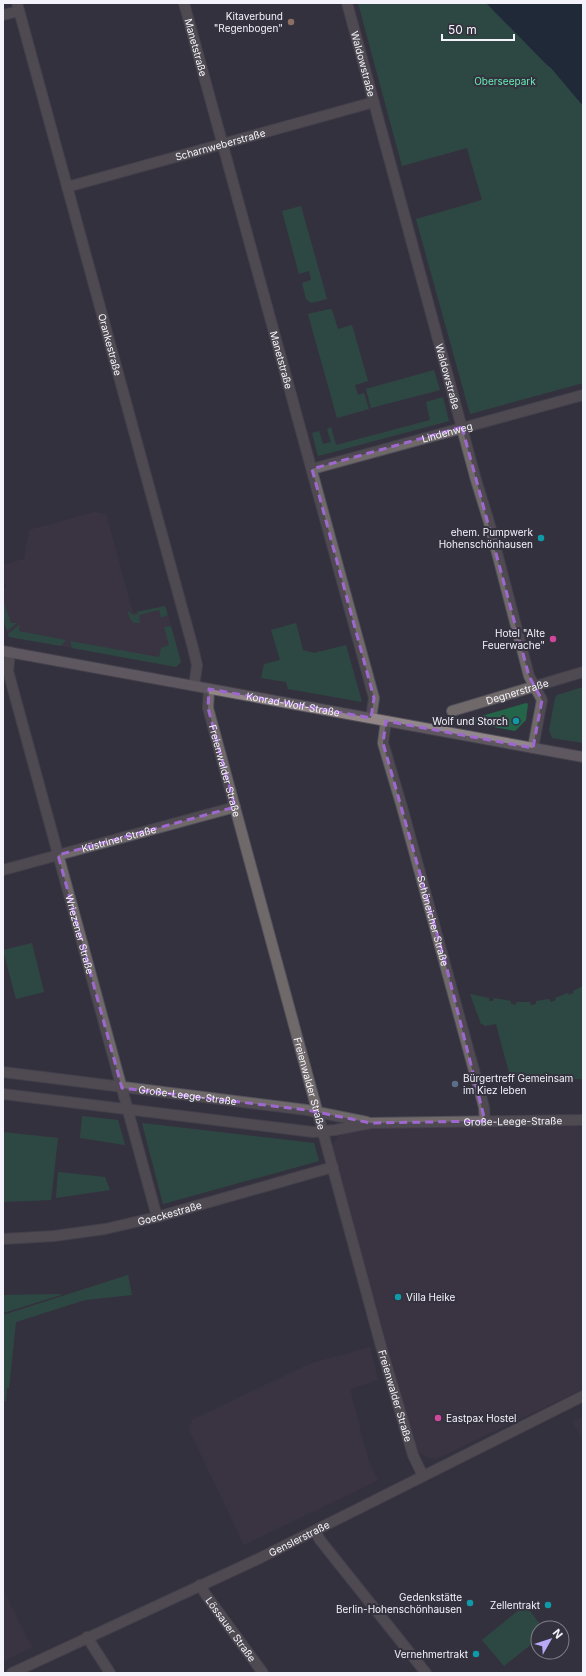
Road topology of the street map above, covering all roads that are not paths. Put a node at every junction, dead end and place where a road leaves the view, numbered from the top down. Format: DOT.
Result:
graph roads {
  1 [pos="184,3"];
  2 [pos="347,3"];
  3 [pos="18,7"];
  4 [pos="3,15"];
  5 [pos="374,102"];
  6 [pos="222,144"];
  7 [pos="67,187"];
  8 [pos="583,395"];
  9 [pos="462,427"];
  10 [pos="312,469"];
  11 [pos="6,651"];
  12 [pos="583,672"];
  13 [pos="194,686"];
  14 [pos="535,686"];
  15 [pos="209,689"];
  16 [pos="452,711"];
  17 [pos="371,718"];
  18 [pos="386,721"];
  19 [pos="533,748"];
  20 [pos="583,757"];
  21 [pos="234,807"];
  22 [pos="58,855"];
  23 [pos="3,870"];
  24 [pos="3,1072"];
  25 [pos="122,1088"];
  26 [pos="3,1094"];
  27 [pos="128,1110"];
  28 [pos="318,1112"];
  29 [pos="583,1120"];
  30 [pos="485,1121"];
  31 [pos="371,1123"];
  32 [pos="323,1132"];
  33 [pos="333,1168"];
  34 [pos="157,1217"];
  35 [pos="3,1239"];
  36 [pos="583,1396"];
  37 [pos="422,1476"];
  38 [pos="315,1531"];
  39 [pos="200,1585"];
  40 [pos="88,1637"];
  41 [pos="12,1673"];
  42 [pos="110,1673"];
  43 [pos="263,1673"];
  44 [pos="426,1673"];
  1 -- 6 [label="street, Manetstraße"];
  2 -- 5 [label="street, Waldowstraße"];
  3 -- 4 [label="street"];
  3 -- 7 [label="street, Orankestraße"];
  5 -- 6 [label="street, Scharnweberstraße"];
  5 -- 9 [label="street, Waldowstraße"];
  6 -- 7 [label="street, Scharnweberstraße"];
  6 -- 10 [label="street, Manetstraße"];
  7 -- 13 [label="street, Orankestraße"];
  8 -- 9 [label="street, Lindenweg"];
  9 -- 10 [label="street, Lindenweg"];
  9 -- 14 [label="street, Waldowstraße"];
  10 -- 17 [label="street, Manetstraße"];
  11 -- 13 [label="main road, Konrad-Wolf-Straße"];
  11 -- 22 [label="street, Wriezener Straße"];
  12 -- 14 [label="street, Degnerstraße"];
  13 -- 15 [label="main road, Konrad-Wolf-Straße"];
  14 -- 16 [label="street, Degnerstraße"];
  14 -- 19 [label="street, Waldowstraße"];
  15 -- 17 [label="main road, Konrad-Wolf-Straße"];
  15 -- 21 [label="street, Freienwalder Straße"];
  17 -- 18 [label="main road, Konrad-Wolf-Straße"];
  18 -- 19 [label="main road, Konrad-Wolf-Straße"];
  18 -- 30 [label="street, Schöneicher Straße"];
  19 -- 20 [label="main road, Konrad-Wolf-Straße"];
  21 -- 22 [label="street, Küstriner Straße"];
  21 -- 28 [label="street, Freienwalder Straße"];
  22 -- 23 [label="street, Küstriner Straße"];
  22 -- 25 [label="street, Wriezener Straße"];
  24 -- 25 [label="street, Große-Leege-Straße"];
  25 -- 27 [label="street, Wriezener Straße"];
  25 -- 28 [label="street, Große-Leege-Straße"];
  26 -- 27 [label="street, Große-Leege-Straße"];
  27 -- 32 [label="street, Große-Leege-Straße"];
  27 -- 34 [label="street, Wriezener Straße"];
  28 -- 31 [label="street, Große-Leege-Straße"];
  28 -- 32 [label="street, Freienwalder Straße"];
  29 -- 30 [label="street, Große-Leege-Straße"];
  30 -- 31 [label="street, Große-Leege-Straße"];
  31 -- 32 [label="street, Große-Leege-Straße"];
  32 -- 33 [label="street, Freienwalder Straße"];
  33 -- 34 [label="street, Goeckestraße"];
  33 -- 37 [label="street, Freienwalder Straße"];
  34 -- 35 [label="street, Goeckestraße"];
  36 -- 37 [label="street, Genslerstraße"];
  37 -- 38 [label="street, Genslerstraße"];
  38 -- 39 [label="street, Genslerstraße"];
  38 -- 44 [label="street"];
  39 -- 40 [label="street, Genslerstraße"];
  39 -- 43 [label="street, Lössauer Straße"];
  40 -- 41 [label="street, Genslerstraße"];
  40 -- 42 [label="street"];
}
